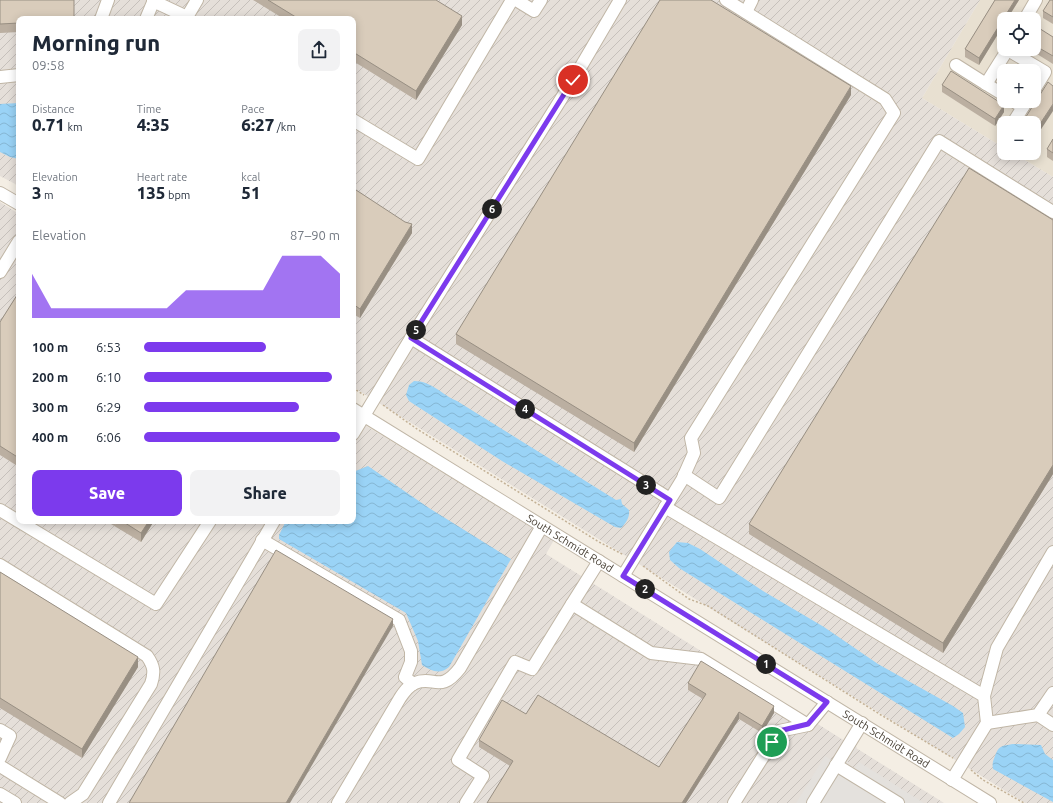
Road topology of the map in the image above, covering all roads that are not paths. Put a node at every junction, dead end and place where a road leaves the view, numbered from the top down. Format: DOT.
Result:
graph roads {
  1 [pos="108,0"];
  2 [pos="197,0"];
  3 [pos="512,0"];
  4 [pos="516,0"];
  5 [pos="541,0"];
  6 [pos="620,0"];
  7 [pos="726,0"];
  8 [pos="752,0"];
  9 [pos="1036,0"];
  10 [pos="154,1"];
  11 [pos="746,12"];
  12 [pos="1029,12"];
  13 [pos="102,16"];
  14 [pos="147,16"];
  15 [pos="184,16"];
  16 [pos="189,16"];
  17 [pos="1004,56"];
  18 [pos="1019,56"];
  19 [pos="956,65"];
  20 [pos="16,75"];
  21 [pos="1049,75"];
  22 [pos="0,77"];
  23 [pos="1041,83"];
  24 [pos="986,84"];
  25 [pos="997,91"];
  26 [pos="356,122"];
  27 [pos="0,193"];
  28 [pos="16,202"];
  29 [pos="1053,212"];
  30 [pos="16,246"];
  31 [pos="0,272"];
  32 [pos="411,338"];
  33 [pos="358,412"];
  34 [pos="684,475"];
  35 [pos="668,503"];
  36 [pos="0,510"];
  37 [pos="16,520"];
  38 [pos="23,524"];
  39 [pos="208,524"];
  40 [pos="272,524"];
  41 [pos="542,526"];
  42 [pos="262,540"];
  43 [pos="1053,552"];
  44 [pos="599,561"];
  45 [pos="0,565"];
  46 [pos="623,576"];
  47 [pos="572,604"];
  48 [pos="413,684"];
  49 [pos="1053,693"];
  50 [pos="984,696"];
  51 [pos="827,702"];
  52 [pos="1038,715"];
  53 [pos="987,723"];
  54 [pos="808,724"];
  55 [pos="862,724"];
  56 [pos="1053,725"];
  57 [pos="0,730"];
  58 [pos="0,758"];
  59 [pos="836,765"];
  60 [pos="0,766"];
  61 [pos="952,780"];
  62 [pos="0,794"];
  63 [pos="15,803"];
  64 [pos="60,803"];
  65 [pos="70,803"];
  66 [pos="109,803"];
  67 [pos="338,803"];
  68 [pos="466,803"];
  69 [pos="734,803"];
  70 [pos="813,803"];
  71 [pos="898,803"];
  72 [pos="990,803"];
  1 -- 13 [label="street"];
  2 -- 16 [label="street"];
  3 -- 26 [label="street"];
  4 -- 5 [label="street"];
  6 -- 32 [label="street"];
  7 -- 11 [label="street"];
  8 -- 11 [label="street"];
  9 -- 12 [label="street"];
  10 -- 14 [label="street"];
  10 -- 15 [label="street"];
  11 -- 34 [label="street"];
  17 -- 24 [label="street"];
  18 -- 21 [label="street"];
  19 -- 24 [label="street"];
  20 -- 22 [label="street"];
  21 -- 23 [label="street"];
  24 -- 25 [label="street"];
  27 -- 28 [label="street"];
  29 -- 34 [label="street"];
  30 -- 31 [label="street"];
  32 -- 33 [label="street"];
  32 -- 35 [label="street"];
  33 -- 41 [label="street, South Schmidt Road"];
  34 -- 35 [label="street"];
  35 -- 46 [label="street"];
  35 -- 50 [label="street"];
  36 -- 37 [label="street"];
  38 -- 39 [label="street"];
  40 -- 42 [label="street"];
  41 -- 44 [label="street, South Schmidt Road"];
  41 -- 48 [label="street"];
  42 -- 48 [label="street"];
  42 -- 66 [label="street"];
  43 -- 50 [label="street"];
  44 -- 46 [label="street, South Schmidt Road"];
  44 -- 47 [label="street"];
  45 -- 65 [label="street"];
  46 -- 51 [label="street, South Schmidt Road"];
  47 -- 54 [label="street"];
  47 -- 68 [label="street"];
  48 -- 67 [label="street"];
  49 -- 52 [label="street"];
  50 -- 53 [label="street"];
  51 -- 54 [label="street"];
  51 -- 55 [label="street, South Schmidt Road"];
  52 -- 53 [label="street"];
  52 -- 56 [label="street"];
  53 -- 61 [label="street"];
  54 -- 69 [label="street"];
  55 -- 59 [label="street"];
  55 -- 61 [label="street, South Schmidt Road"];
  57 -- 58 [label="street"];
  59 -- 70 [label="street"];
  59 -- 71 [label="street"];
  60 -- 64 [label="street"];
  61 -- 72 [label="street, South Schmidt Road"];
  62 -- 63 [label="street"];
}
